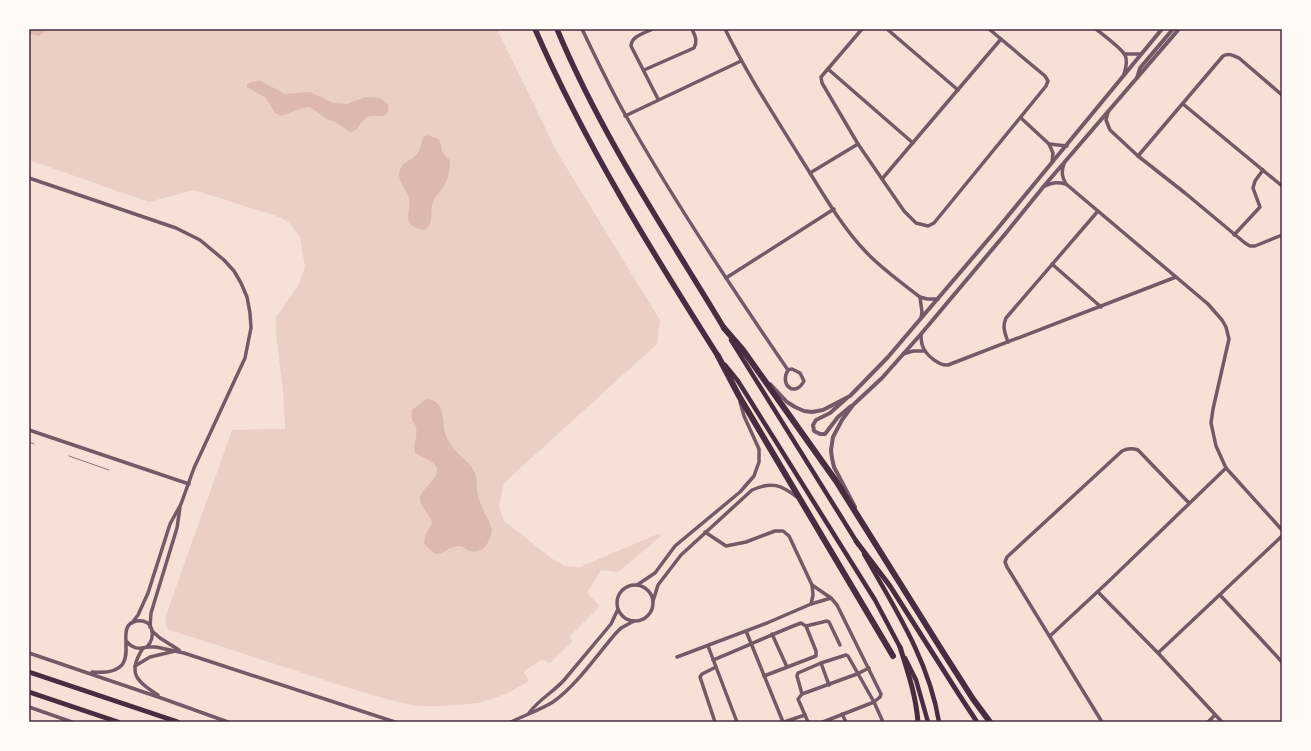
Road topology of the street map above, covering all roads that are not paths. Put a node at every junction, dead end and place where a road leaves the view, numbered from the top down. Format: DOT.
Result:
graph roads {
  1 [pos="535,29"];
  2 [pos="557,29"];
  3 [pos="582,29"];
  4 [pos="653,29"];
  5 [pos="692,29"];
  6 [pos="725,29"];
  7 [pos="862,29"];
  8 [pos="887,29"];
  9 [pos="989,29"];
  10 [pos="1096,29"];
  11 [pos="1162,29"];
  12 [pos="1173,29"];
  13 [pos="1179,29"];
  14 [pos="1001,39"];
  15 [pos="1124,54"];
  16 [pos="1141,54"];
  17 [pos="741,61"];
  18 [pos="828,69"];
  19 [pos="644,70"];
  20 [pos="1124,74"];
  21 [pos="1137,78"];
  22 [pos="958,90"];
  23 [pos="1282,95"];
  24 [pos="658,99"];
  25 [pos="1183,104"];
  26 [pos="1108,110"];
  27 [pos="626,116"];
  28 [pos="1021,118"];
  29 [pos="913,143"];
  30 [pos="858,144"];
  31 [pos="1049,144"];
  32 [pos="1067,146"];
  33 [pos="1138,156"];
  34 [pos="1052,164"];
  35 [pos="1064,164"];
  36 [pos="1263,170"];
  37 [pos="810,173"];
  38 [pos="29,178"];
  39 [pos="882,179"];
  40 [pos="1066,184"];
  41 [pos="1044,186"];
  42 [pos="1282,186"];
  43 [pos="834,209"];
  44 [pos="1098,211"];
  45 [pos="1234,235"];
  46 [pos="1282,236"];
  47 [pos="1052,264"];
  48 [pos="1176,277"];
  49 [pos="726,278"];
  50 [pos="920,297"];
  51 [pos="938,299"];
  52 [pos="1101,307"];
  53 [pos="921,319"];
  54 [pos="724,328"];
  55 [pos="921,334"];
  56 [pos="1008,342"];
  57 [pos="925,351"];
  58 [pos="902,355"];
  59 [pos="718,356"];
  60 [pos="788,370"];
  61 [pos="764,378"];
  62 [pos="738,396"];
  63 [pos="850,396"];
  64 [pos="853,405"];
  65 [pos="29,430"];
  66 [pos="1226,468"];
  67 [pos="189,484"];
  68 [pos="799,499"];
  69 [pos="1190,503"];
  70 [pos="181,504"];
  71 [pos="858,517"];
  72 [pos="1282,530"];
  73 [pos="705,532"];
  74 [pos="1282,536"];
  75 [pos="166,537"];
  76 [pos="683,539"];
  77 [pos="173,540"];
  78 [pos="856,541"];
  79 [pos="690,545"];
  80 [pos="162,546"];
  81 [pos="170,551"];
  82 [pos="156,566"];
  83 [pos="165,568"];
  84 [pos="637,585"];
  85 [pos="812,585"];
  86 [pos="1098,592"];
  87 [pos="1220,595"];
  88 [pos="831,598"];
  89 [pos="653,601"];
  90 [pos="811,604"];
  91 [pos="618,609"];
  92 [pos="634,621"];
  93 [pos="132,623"];
  94 [pos="806,626"];
  95 [pos="151,629"];
  96 [pos="746,631"];
  97 [pos="772,634"];
  98 [pos="1050,636"];
  99 [pos="126,641"];
  100 [pos="751,644"];
  101 [pos="840,645"];
  102 [pos="708,646"];
  103 [pos="900,647"];
  104 [pos="145,648"];
  105 [pos="177,651"];
  106 [pos="29,653"];
  107 [pos="184,653"];
  108 [pos="1158,653"];
  109 [pos="893,656"];
  110 [pos="677,658"];
  111 [pos="714,660"];
  112 [pos="1282,662"];
  113 [pos="821,663"];
  114 [pos="135,666"];
  115 [pos="716,667"];
  116 [pos="787,667"];
  117 [pos="869,668"];
  118 [pos="29,672"];
  119 [pos="86,672"];
  120 [pos="857,674"];
  121 [pos="764,676"];
  122 [pos="829,685"];
  123 [pos="29,692"];
  124 [pos="802,694"];
  125 [pos="164,699"];
  126 [pos="874,702"];
  127 [pos="29,707"];
  128 [pos="529,713"];
  129 [pos="842,714"];
  130 [pos="805,715"];
  131 [pos="1215,715"];
  132 [pos="72,722"];
  133 [pos="118,722"];
  134 [pos="178,722"];
  135 [pos="228,722"];
  136 [pos="395,722"];
  137 [pos="511,722"];
  138 [pos="715,722"];
  139 [pos="737,722"];
  140 [pos="784,722"];
  141 [pos="808,722"];
  142 [pos="823,722"];
  143 [pos="846,722"];
  144 [pos="883,722"];
  145 [pos="918,722"];
  146 [pos="928,722"];
  147 [pos="939,722"];
  148 [pos="977,722"];
  149 [pos="990,722"];
  150 [pos="1102,722"];
  151 [pos="1208,722"];
  152 [pos="1222,722"];
  1 -- 59 [label="highway"];
  2 -- 54 [label="highway"];
  3 -- 27 [label="street"];
  4 -- 19 [label="street"];
  5 -- 19 [label="street"];
  6 -- 17 [label="street"];
  7 -- 18 [label="street"];
  8 -- 22 [label="street"];
  9 -- 14 [label="street"];
  10 -- 15 [label="street"];
  11 -- 16 [label="street"];
  12 -- 21 [label="street"];
  13 -- 21 [label="street"];
  14 -- 22 [label="street"];
  14 -- 28 [label="street"];
  15 -- 16 [label="street"];
  15 -- 20 [label="street"];
  16 -- 20 [label="street"];
  17 -- 24 [label="street"];
  17 -- 37 [label="street"];
  18 -- 29 [label="street"];
  18 -- 30 [label="street"];
  19 -- 24 [label="street"];
  20 -- 32 [label="street"];
  21 -- 26 [label="street"];
  22 -- 29 [label="street"];
  23 -- 25 [label="street"];
  24 -- 27 [label="street"];
  25 -- 33 [label="street"];
  25 -- 36 [label="street"];
  26 -- 33 [label="street"];
  26 -- 35 [label="street"];
  27 -- 49 [label="street"];
  28 -- 31 [label="street"];
  28 -- 39 [label="street"];
  29 -- 39 [label="street"];
  30 -- 37 [label="street"];
  30 -- 39 [label="street"];
  31 -- 32 [label="street"];
  31 -- 34 [label="street"];
  32 -- 34 [label="street"];
  33 -- 45 [label="street"];
  34 -- 51 [label="street"];
  35 -- 40 [label="street"];
  35 -- 41 [label="street"];
  36 -- 42 [label="street"];
  36 -- 45 [label="street"];
  37 -- 43 [label="street"];
  38 -- 67 [label="street"];
  40 -- 41 [label="street"];
  40 -- 44 [label="street"];
  41 -- 55 [label="street"];
  43 -- 49 [label="street"];
  43 -- 50 [label="street"];
  44 -- 47 [label="street"];
  44 -- 48 [label="street"];
  45 -- 46 [label="street"];
  47 -- 52 [label="street"];
  47 -- 56 [label="street"];
  48 -- 52 [label="street"];
  48 -- 66 [label="street"];
  49 -- 60 [label="street"];
  50 -- 51 [label="street"];
  50 -- 53 [label="street"];
  51 -- 53 [label="street"];
  52 -- 56 [label="street"];
  53 -- 63 [label="street"];
  54 -- 61 [label="highway"];
  54 -- 78 [label="main road"];
  55 -- 57 [label="street"];
  55 -- 58 [label="street"];
  56 -- 57 [label="street"];
  57 -- 58 [label="street"];
  58 -- 64 [label="street"];
  59 -- 62 [label="highway"];
  59 -- 103 [label="main road"];
  60 -- 60 [label="street"];
  61 -- 63 [label="street"];
  61 -- 71 [label="highway"];
  62 -- 68 [label="highway"];
  62 -- 76 [label="street"];
  63 -- 64 [label="street"];
  64 -- 71 [label="street"];
  65 -- 67 [label="street"];
  66 -- 69 [label="street"];
  66 -- 72 [label="street"];
  67 -- 70 [label="street"];
  68 -- 73 [label="street"];
  68 -- 109 [label="highway"];
  69 -- 86 [label="street"];
  69 -- 98 [label="street"];
  70 -- 75 [label="street"];
  70 -- 77 [label="street"];
  71 -- 149 [label="highway"];
  73 -- 79 [label="street"];
  73 -- 85 [label="street"];
  74 -- 87 [label="street"];
  75 -- 77 [label="street"];
  75 -- 80 [label="street"];
  76 -- 79 [label="street"];
  76 -- 84 [label="street"];
  77 -- 81 [label="street"];
  78 -- 147 [label="main road"];
  78 -- 148 [label="main road"];
  79 -- 89 [label="street"];
  80 -- 81 [label="street"];
  80 -- 82 [label="street"];
  81 -- 83 [label="street"];
  82 -- 83 [label="street"];
  82 -- 93 [label="street"];
  83 -- 95 [label="street"];
  84 -- 89 [label="street"];
  84 -- 91 [label="street"];
  85 -- 88 [label="street"];
  85 -- 90 [label="street"];
  86 -- 98 [label="street"];
  86 -- 108 [label="street"];
  87 -- 108 [label="street"];
  87 -- 112 [label="street"];
  88 -- 90 [label="street"];
  88 -- 117 [label="street"];
  89 -- 92 [label="street"];
  90 -- 96 [label="street"];
  91 -- 92 [label="street"];
  91 -- 128 [label="street"];
  92 -- 128 [label="street"];
  93 -- 95 [label="street"];
  93 -- 99 [label="street"];
  94 -- 97 [label="street"];
  94 -- 101 [label="street"];
  94 -- 116 [label="street"];
  95 -- 104 [label="street"];
  95 -- 107 [label="street"];
  96 -- 100 [label="street"];
  96 -- 102 [label="street"];
  97 -- 100 [label="street"];
  97 -- 116 [label="street"];
  98 -- 150 [label="street"];
  99 -- 104 [label="street"];
  99 -- 119 [label="street"];
  100 -- 111 [label="street"];
  100 -- 121 [label="street"];
  102 -- 110 [label="street"];
  102 -- 111 [label="street"];
  103 -- 145 [label="main road"];
  103 -- 146 [label="main road"];
  104 -- 105 [label="street"];
  104 -- 114 [label="street"];
  105 -- 107 [label="street"];
  105 -- 114 [label="street"];
  106 -- 119 [label="street"];
  107 -- 136 [label="street"];
  108 -- 131 [label="street"];
  111 -- 115 [label="street"];
  113 -- 120 [label="street"];
  113 -- 122 [label="street"];
  113 -- 124 [label="street"];
  114 -- 125 [label="street"];
  115 -- 138 [label="street"];
  115 -- 139 [label="street"];
  116 -- 121 [label="street"];
  117 -- 120 [label="street"];
  117 -- 126 [label="street"];
  118 -- 134 [label="main road"];
  119 -- 125 [label="street"];
  120 -- 122 [label="street"];
  120 -- 126 [label="street"];
  121 -- 140 [label="street"];
  122 -- 124 [label="street"];
  123 -- 133 [label="main road"];
  124 -- 130 [label="street"];
  125 -- 135 [label="street"];
  126 -- 129 [label="street"];
  126 -- 144 [label="street"];
  127 -- 132 [label="street"];
  128 -- 137 [label="street"];
  129 -- 142 [label="street"];
  129 -- 143 [label="street"];
  130 -- 140 [label="street"];
  130 -- 141 [label="street"];
  131 -- 151 [label="street"];
  131 -- 152 [label="street"];
}
